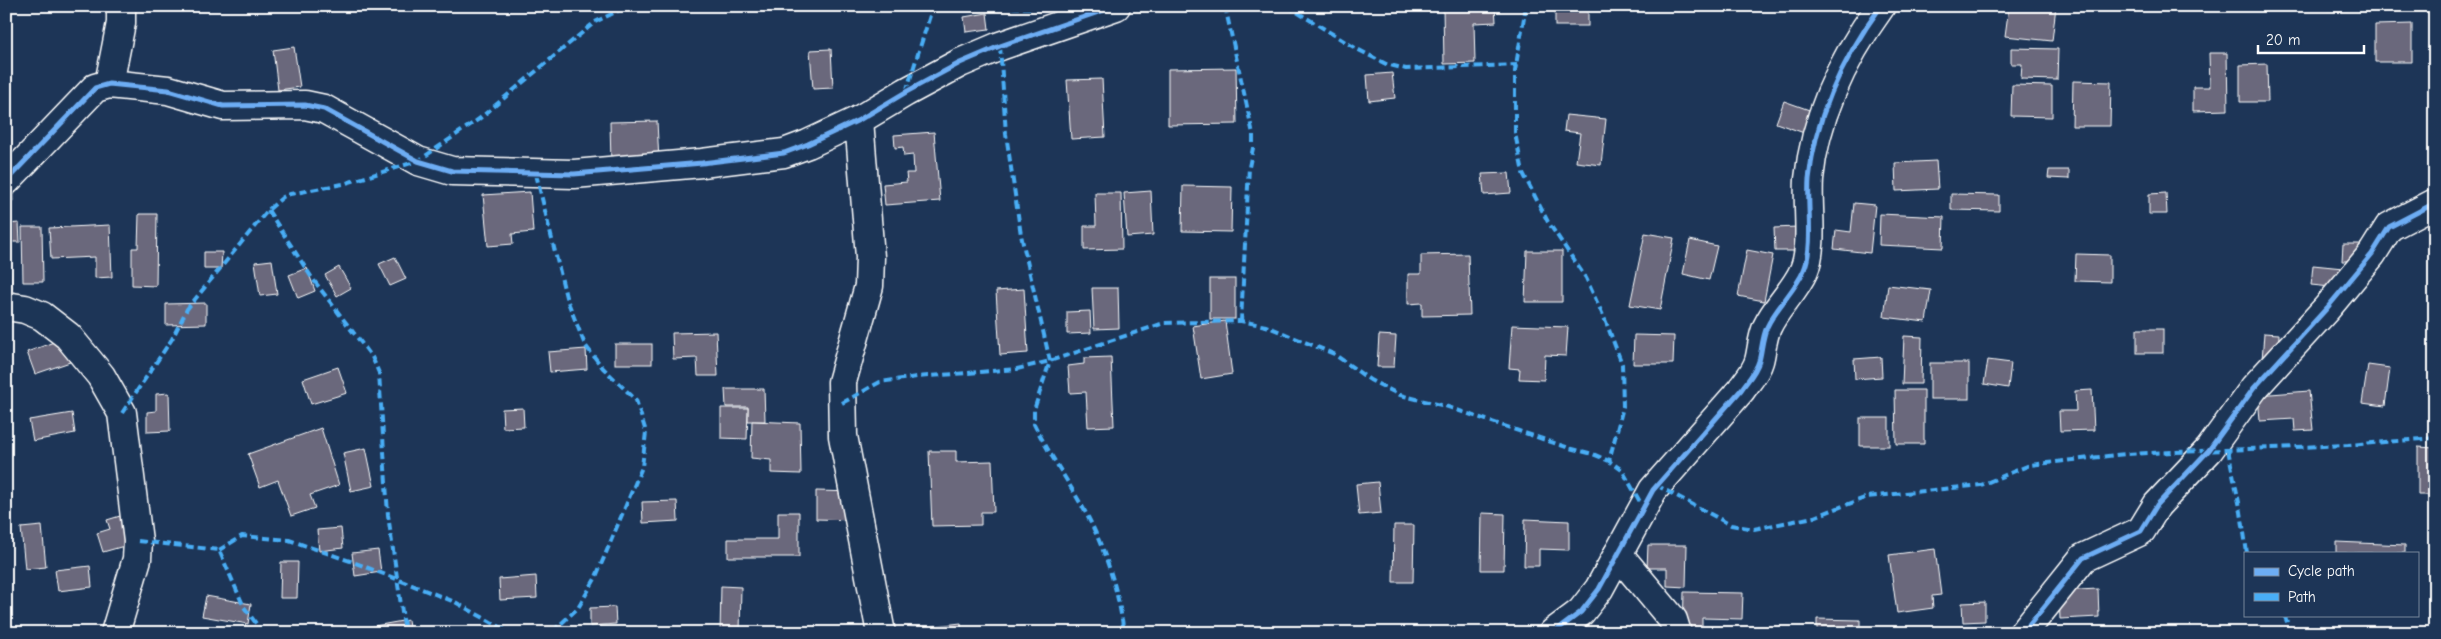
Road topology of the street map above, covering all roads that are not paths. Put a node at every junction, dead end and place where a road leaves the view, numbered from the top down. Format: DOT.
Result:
graph roads {
  1 [pos="121,6"];
  2 [pos="1116,6"];
  3 [pos="1881,6"];
  4 [pos="109,84"];
  5 [pos="859,120"];
  6 [pos="6,181"];
  7 [pos="2435,203"];
  8 [pos="6,306"];
  9 [pos="1618,554"];
  10 [pos="115,633"];
  11 [pos="881,633"];
  12 [pos="1553,633"];
  13 [pos="1677,633"];
  14 [pos="2023,633"];
  1 -- 4 [label="street"];
  2 -- 5 [label="street"];
  3 -- 9 [label="street"];
  4 -- 5 [label="street"];
  4 -- 6 [label="street"];
  5 -- 11 [label="street"];
  7 -- 14 [label="street"];
  8 -- 10 [label="street"];
  9 -- 12 [label="street"];
  9 -- 13 [label="street"];
}
